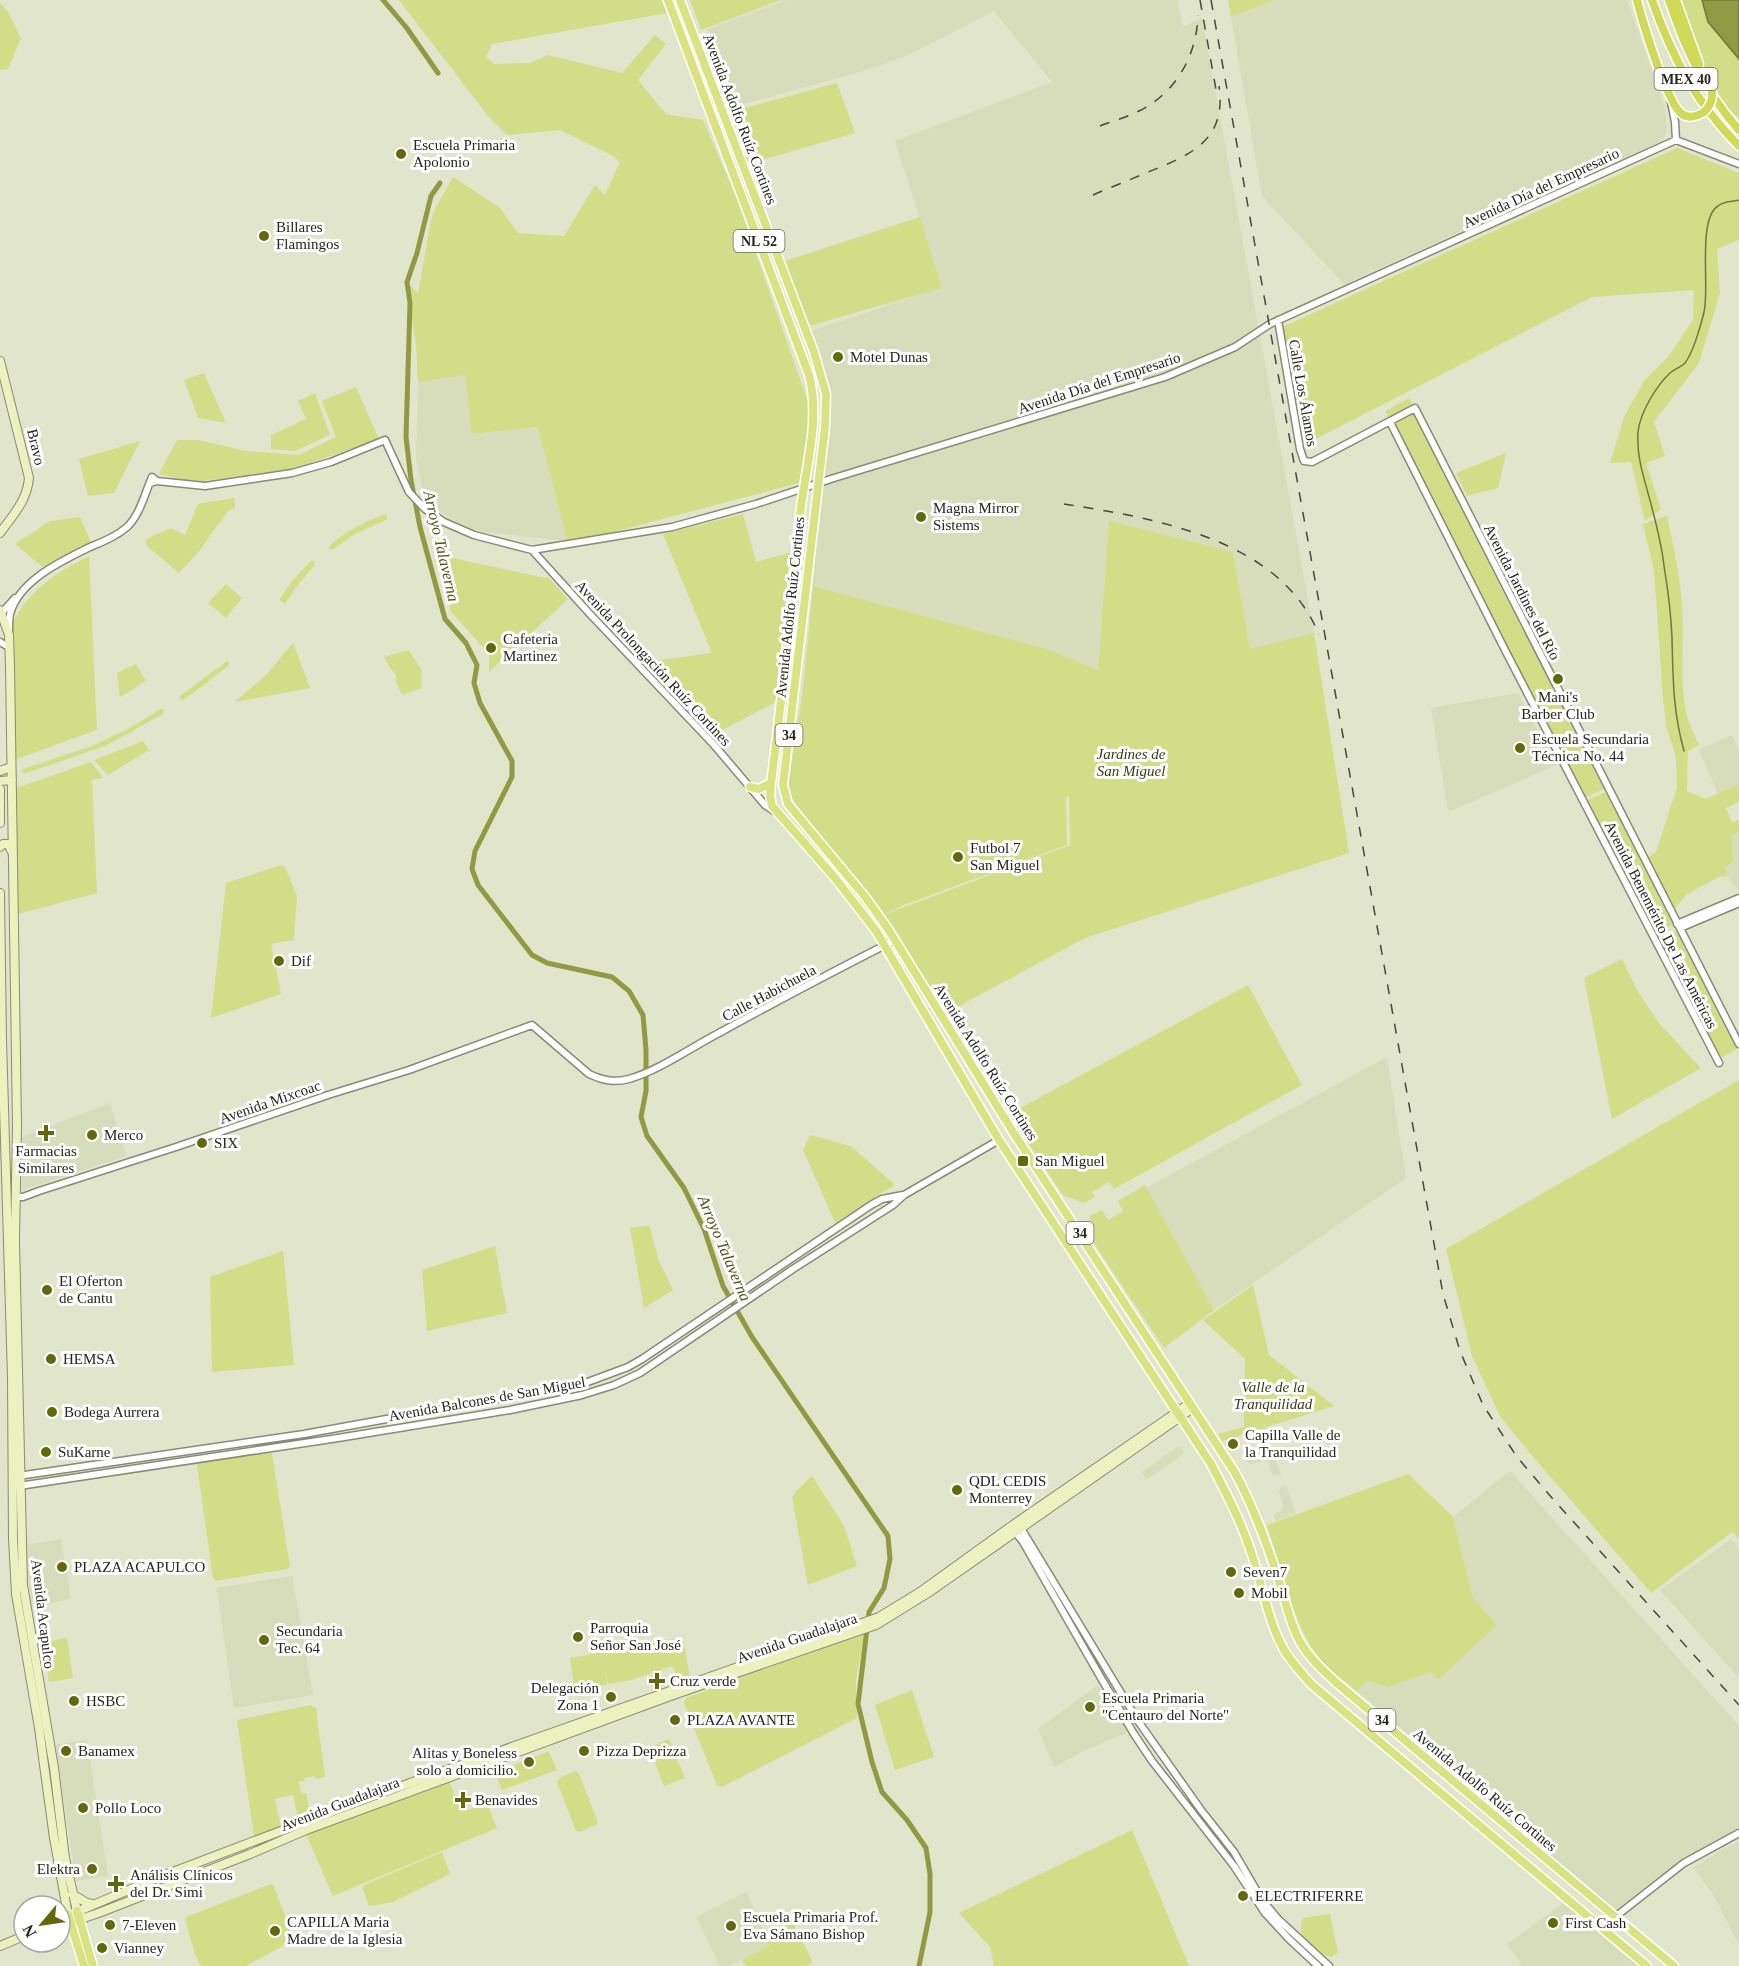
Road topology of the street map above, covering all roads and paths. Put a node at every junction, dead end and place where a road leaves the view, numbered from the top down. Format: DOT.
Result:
graph roads {
  1 [pos="668,0"];
  2 [pos="680,0"];
  3 [pos="1638,0"];
  4 [pos="1652,0"];
  5 [pos="1669,0"];
  6 [pos="1676,0"];
  7 [pos="1669,93"];
  8 [pos="1739,130"];
  9 [pos="1676,140"];
  10 [pos="1739,146"];
  11 [pos="1739,165"];
  12 [pos="1278,320"];
  13 [pos="0,360"];
  14 [pos="1390,422"];
  15 [pos="817,484"];
  16 [pos="804,489"];
  17 [pos="0,533"];
  18 [pos="532,550"];
  19 [pos="23,592"];
  20 [pos="0,613"];
  21 [pos="9,635"];
  22 [pos="0,642"];
  23 [pos="9,647"];
  24 [pos="11,767"];
  25 [pos="0,771"];
  26 [pos="12,780"];
  27 [pos="0,781"];
  28 [pos="771,783"];
  29 [pos="1608,788"];
  30 [pos="0,789"];
  31 [pos="753,790"];
  32 [pos="771,800"];
  33 [pos="776,812"];
  34 [pos="0,823"];
  35 [pos="0,847"];
  36 [pos="12,854"];
  37 [pos="0,893"];
  38 [pos="1739,898"];
  39 [pos="1739,903"];
  40 [pos="0,924"];
  41 [pos="1678,926"];
  42 [pos="14,938"];
  43 [pos="895,940"];
  44 [pos="885,946"];
  45 [pos="532,1025"];
  46 [pos="15,1026"];
  47 [pos="1739,1044"];
  48 [pos="4,1062"];
  49 [pos="1719,1063"];
  50 [pos="999,1140"];
  51 [pos="7,1194"];
  52 [pos="904,1195"];
  53 [pos="871,1205"];
  54 [pos="877,1215"];
  55 [pos="788,1260"];
  56 [pos="793,1269"];
  57 [pos="1192,1406"];
  58 [pos="1179,1414"];
  59 [pos="17,1477"];
  60 [pos="17,1486"];
  61 [pos="1016,1527"];
  62 [pos="1072,1619"];
  63 [pos="633,1707"];
  64 [pos="1739,1833"];
  65 [pos="1236,1864"];
  66 [pos="65,1894"];
  67 [pos="72,1894"];
  68 [pos="93,1904"];
  69 [pos="1616,1917"];
  70 [pos="72,1918"];
  71 [pos="72,1918"];
  72 [pos="72,1923"];
  73 [pos="72,1926"];
  74 [pos="1603,1930"];
  75 [pos="1328,1964"];
  76 [pos="84,1966"];
  77 [pos="93,1966"];
  78 [pos="1318,1966"];
  79 [pos="1647,1966"];
  80 [pos="1674,1966"];
  1 -- 16 [label="main road, Avenida Adolfo Ruíz Cortines / NL 52"];
  2 -- 15 [label="main road, Avenida Adolfo Ruíz Cortines / NL 52"];
  3 -- 7 [label="highway"];
  4 -- 10 [label="highway, MEX 40"];
  5 -- 8 [label="highway, MEX 40"];
  6 -- 7 [label="highway, bridge"];
  7 -- 9 [label="street"];
  9 -- 11 [label="street"];
  9 -- 12 [label="street, Avenida Día del Empresario"];
  12 -- 14 [label="street, Calle Los Álamos"];
  12 -- 15 [label="street, Avenida Día del Empresario"];
  13 -- 17 [label="main road, Bravo"];
  14 -- 29 [label="street, Avenida Jardines del Río"];
  14 -- 49 [label="street, Avenida Benemérito De Las Américas"];
  15 -- 16 [label="street, Avenida Día del Empresario"];
  15 -- 43 [label="main road, Avenida Adolfo Ruíz Cortines / 34"];
  16 -- 18 [label="street, Avenida Día del Empresario"];
  16 -- 28 [label="main road, Avenida Adolfo Ruíz Cortines / 34"];
  18 -- 19 [label="street"];
  18 -- 31 [label="street, Avenida Prolongación Ruíz Cortines"];
  19 -- 20 [label="street"];
  19 -- 21 [label="street"];
  20 -- 21 [label="main road, Avenida Acapulco"];
  21 -- 23 [label="main road, Avenida Acapulco"];
  22 -- 23 [label="street"];
  23 -- 24 [label="main road, Avenida Acapulco"];
  24 -- 25 [label="main road"];
  24 -- 26 [label="main road, Avenida Acapulco"];
  26 -- 27 [label="main road"];
  26 -- 36 [label="main road, Avenida Acapulco"];
  28 -- 31 [label="main road"];
  28 -- 32 [label="main road, Avenida Adolfo Ruíz Cortines / 34"];
  29 -- 41 [label="street, Avenida Benemérito De Las Américas"];
  30 -- 34 [label="main road"];
  31 -- 32 [label="street, Avenida Prolongación Ruíz Cortines"];
  31 -- 33 [label="street, Avenida Prolongación Ruíz Cortines"];
  32 -- 33 [label="main road, Avenida Adolfo Ruíz Cortines / 34"];
  33 -- 44 [label="main road, Avenida Adolfo Ruíz Cortines / 34"];
  35 -- 36 [label="main road"];
  36 -- 42 [label="main road, Avenida Acapulco"];
  37 -- 40 [label="main road, Avenida Acapulco"];
  38 -- 41 [label="street"];
  39 -- 41 [label="street"];
  40 -- 42 [label="main road"];
  40 -- 48 [label="main road, Avenida Acapulco"];
  41 -- 47 [label="street, Avenida Benemérito De Las Américas"];
  42 -- 46 [label="main road, Avenida Acapulco"];
  43 -- 44 [label="street, Calle Habichuela"];
  43 -- 57 [label="main road, Avenida Adolfo Ruíz Cortines / 34"];
  44 -- 45 [label="street, Calle Habichuela"];
  44 -- 50 [label="main road, Avenida Adolfo Ruíz Cortines / 34"];
  45 -- 51 [label="street, Avenida Mixcoac"];
  46 -- 48 [label="main road"];
  46 -- 51 [label="main road, Avenida Acapulco"];
  48 -- 51 [label="main road, Avenida Acapulco"];
  50 -- 52 [label="street, Avenida Balcones de San Miguel"];
  50 -- 58 [label="main road, Avenida Adolfo Ruíz Cortines / 34"];
  51 -- 59 [label="main road, Avenida Acapulco"];
  52 -- 53 [label="street, Avenida Balcones de San Miguel"];
  52 -- 54 [label="street, Avenida Balcones de San Miguel"];
  53 -- 54 [label="street"];
  53 -- 55 [label="street, Avenida Balcones de San Miguel"];
  54 -- 56 [label="street, Avenida Balcones de San Miguel"];
  55 -- 56 [label="street"];
  55 -- 59 [label="street, Avenida Balcones de San Miguel"];
  56 -- 60 [label="street, Avenida Balcones de San Miguel"];
  57 -- 58 [label="main road, Avenida Guadalajara"];
  57 -- 69 [label="main road, Avenida Adolfo Ruíz Cortines / 34"];
  58 -- 61 [label="main road, Avenida Guadalajara"];
  58 -- 74 [label="main road, Avenida Adolfo Ruíz Cortines / 34"];
  59 -- 60 [label="main road, Avenida Acapulco"];
  60 -- 66 [label="main road, Avenida Acapulco"];
  60 -- 67 [label="main road, Avenida Acapulco"];
  61 -- 62 [label="street"];
  61 -- 63 [label="main road, Avenida Guadalajara"];
  62 -- 65 [label="street"];
  62 -- 65 [label="street"];
  63 -- 68 [label="main road, Avenida Guadalajara"];
  63 -- 70 [label="main road, Avenida Guadalajara"];
  64 -- 69 [label="street"];
  65 -- 75 [label="street"];
  65 -- 78 [label="street"];
  67 -- 68 [label="main road"];
  68 -- 71 [label="main road, Avenida Guadalajara"];
  69 -- 74 [label="street"];
  69 -- 80 [label="main road, Avenida Adolfo Ruíz Cortines / 34"];
  72 -- 77 [label="main road, Avenida Acapulco"];
  73 -- 76 [label="main road, Avenida Acapulco"];
  74 -- 79 [label="main road, Avenida Adolfo Ruíz Cortines / 34"];
}
